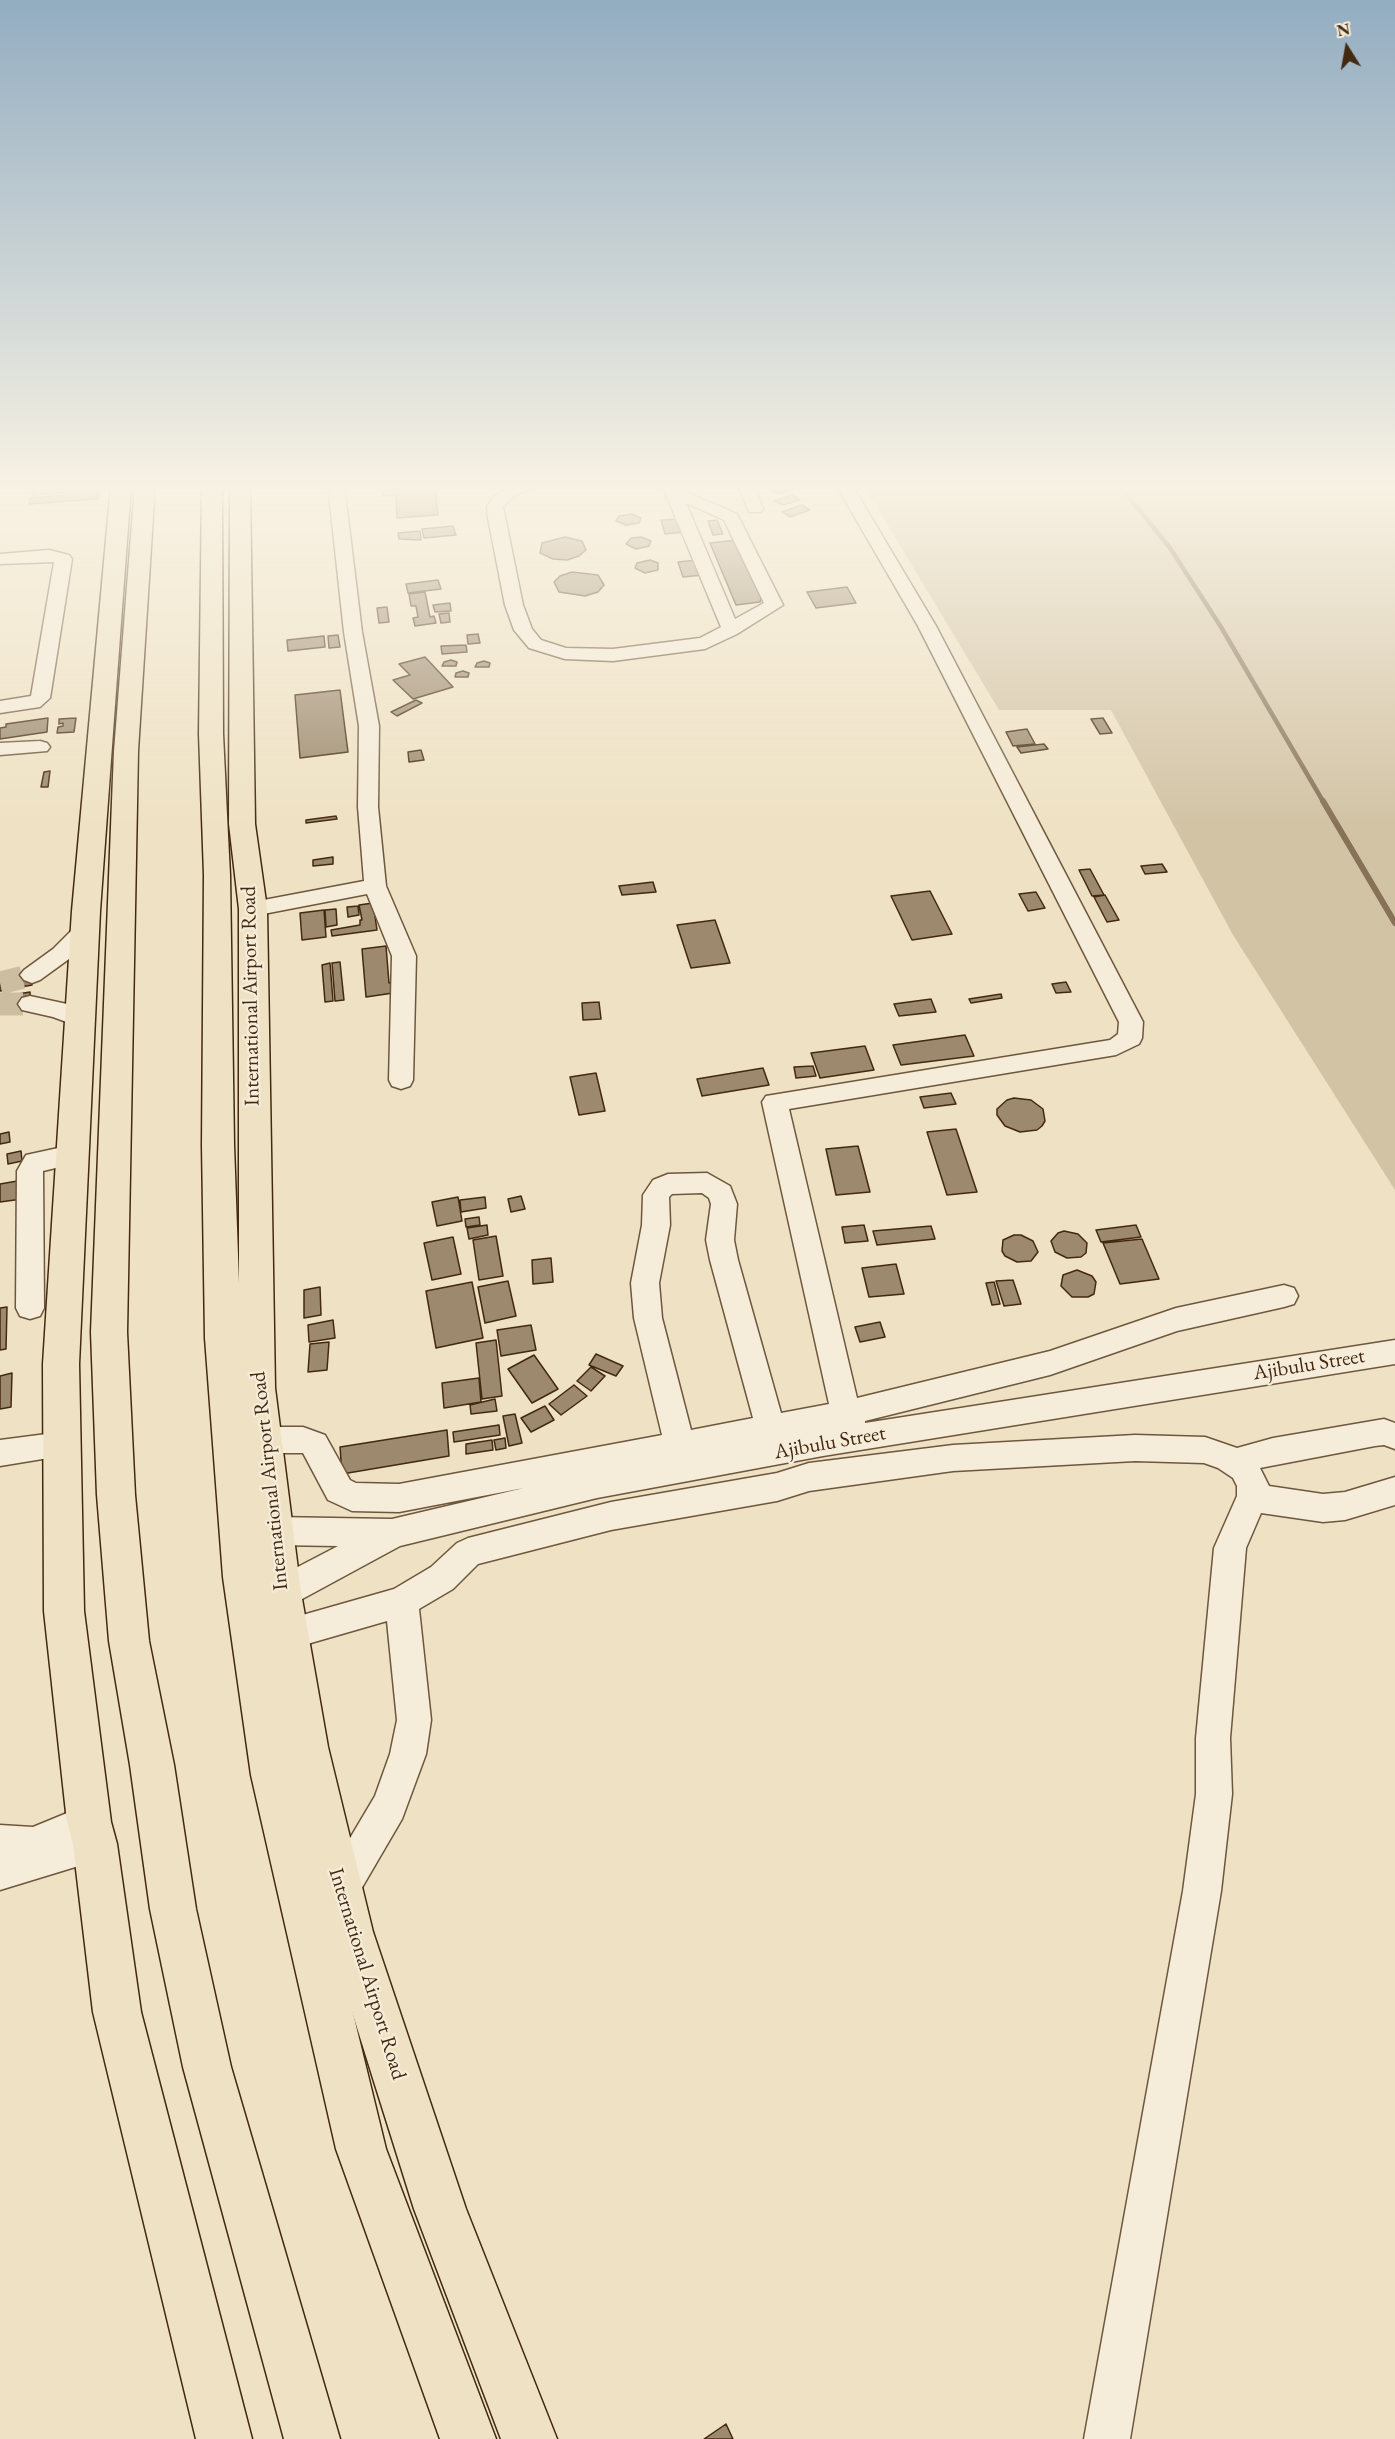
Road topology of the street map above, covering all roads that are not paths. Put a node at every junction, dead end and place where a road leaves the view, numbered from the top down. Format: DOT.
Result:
graph roads {
  1 [pos="56,599"];
  2 [pos="117,599"];
  3 [pos="137,599"];
  4 [pos="212,599"];
  5 [pos="241,599"];
  6 [pos="349,599"];
  7 [pos="513,599"];
  8 [pos="717,599"];
  9 [pos="771,599"];
  10 [pos="911,599"];
  11 [pos="730,630"];
  12 [pos="0,708"];
  13 [pos="40,747"];
  14 [pos="0,749"];
  15 [pos="242,824"];
  16 [pos="108,856"];
  17 [pos="217,874"];
  18 [pos="375,886"];
  19 [pos="253,909"];
  20 [pos="85,930"];
  21 [pos="32,975"];
  22 [pos="30,1004"];
  23 [pos="80,1019"];
  24 [pos="401,1080"];
  25 [pos="72,1155"];
  26 [pos="1284,1296"];
  27 [pos="30,1308"];
  28 [pos="1395,1352"];
  29 [pos="771,1425"];
  30 [pos="851,1426"];
  31 [pos="1395,1436"];
  32 [pos="263,1440"];
  33 [pos="680,1444"];
  34 [pos="62,1445"];
  35 [pos="0,1453"];
  36 [pos="1236,1464"];
  37 [pos="1395,1491"];
  38 [pos="1253,1498"];
  39 [pos="274,1531"];
  40 [pos="394,1533"];
  41 [pos="281,1593"];
  42 [pos="402,1602"];
  43 [pos="290,1633"];
  44 [pos="92,1833"];
  45 [pos="0,1843"];
  46 [pos="0,1872"];
  47 [pos="340,1890"];
  48 [pos="224,2439"];
  49 [pos="312,2439"];
  50 [pos="468,2439"];
  51 [pos="529,2439"];
  52 [pos="1107,2439"];
  1 -- 12 [label="street"];
  2 -- 16 [label="main road"];
  3 -- 16 [label="main road"];
  4 -- 17 [label="main road, International Airport Road"];
  5 -- 15 [label="main road, International Airport Road"];
  6 -- 18 [label="street"];
  7 -- 11 [label="street"];
  8 -- 11 [label="street"];
  9 -- 11 [label="street"];
  10 -- 30 [label="street"];
  13 -- 14 [label="street"];
  15 -- 17 [label="main road"];
  15 -- 19 [label="main road, International Airport Road"];
  16 -- 20 [label="main road"];
  16 -- 49 [label="main road"];
  17 -- 50 [label="main road, International Airport Road"];
  18 -- 19 [label="street"];
  18 -- 24 [label="street"];
  19 -- 32 [label="main road, International Airport Road"];
  20 -- 21 [label="street"];
  20 -- 23 [label="main road"];
  22 -- 23 [label="street"];
  23 -- 25 [label="main road"];
  25 -- 27 [label="street"];
  25 -- 34 [label="main road"];
  26 -- 30 [label="street"];
  28 -- 30 [label="street, Ajibulu Street"];
  29 -- 30 [label="street"];
  29 -- 33 [label="street"];
  29 -- 33 [label="street"];
  30 -- 40 [label="street, Ajibulu Street"];
  31 -- 36 [label="street"];
  32 -- 33 [label="street"];
  32 -- 39 [label="main road, International Airport Road"];
  34 -- 35 [label="street"];
  34 -- 44 [label="main road"];
  36 -- 38 [label="street"];
  36 -- 42 [label="street"];
  37 -- 38 [label="street"];
  38 -- 52 [label="street"];
  39 -- 40 [label="street"];
  39 -- 41 [label="main road, International Airport Road"];
  40 -- 41 [label="street, Ajibulu Street"];
  41 -- 43 [label="main road, International Airport Road"];
  42 -- 43 [label="street"];
  42 -- 47 [label="street"];
  43 -- 47 [label="main road, International Airport Road"];
  44 -- 45 [label="street"];
  44 -- 46 [label="street"];
  44 -- 48 [label="main road"];
  47 -- 51 [label="main road, International Airport Road"];
}
